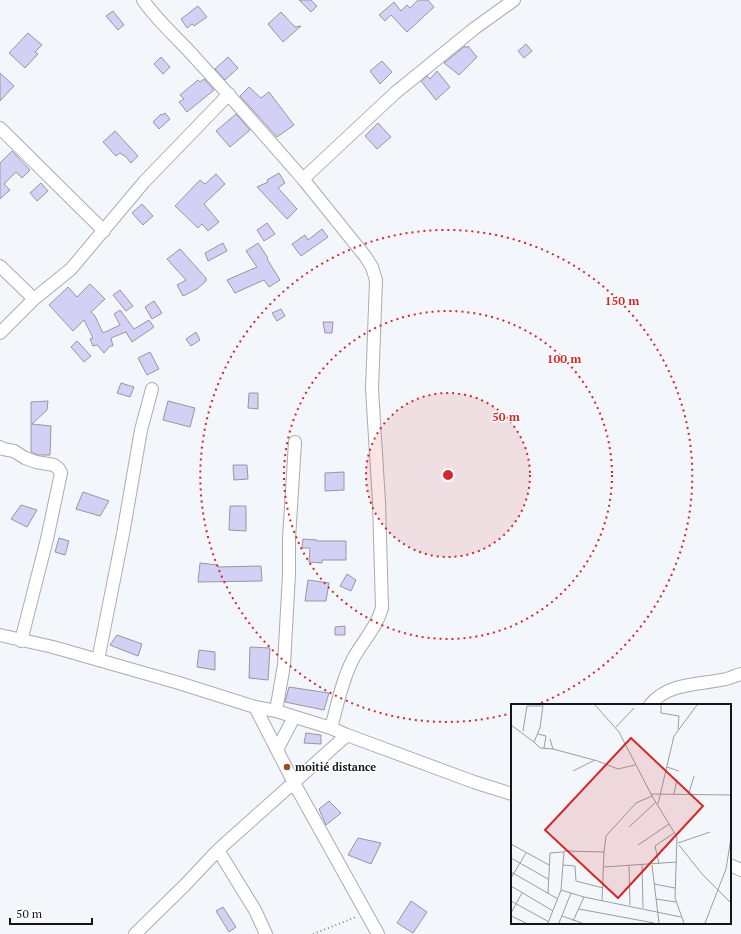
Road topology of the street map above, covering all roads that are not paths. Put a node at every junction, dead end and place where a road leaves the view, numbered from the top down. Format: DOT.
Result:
graph roads {
  1 [pos="143,0"];
  2 [pos="514,0"];
  3 [pos="229,94"];
  4 [pos="0,128"];
  5 [pos="303,179"];
  6 [pos="104,231"];
  7 [pos="0,266"];
  8 [pos="34,299"];
  9 [pos="0,333"];
  10 [pos="152,389"];
  11 [pos="296,442"];
  12 [pos="0,447"];
  13 [pos="0,635"];
  14 [pos="21,641"];
  15 [pos="98,660"];
  16 [pos="741,674"];
  17 [pos="651,704"];
  18 [pos="256,707"];
  19 [pos="276,711"];
  20 [pos="294,717"];
  21 [pos="331,728"];
  22 [pos="346,735"];
  23 [pos="277,750"];
  24 [pos="294,784"];
  25 [pos="511,794"];
  26 [pos="218,850"];
  27 [pos="731,865"];
  28 [pos="741,870"];
  29 [pos="141,932"];
  30 [pos="266,934"];
  31 [pos="378,934"];
  1 -- 3 [label="street"];
  2 -- 5 [label="street"];
  3 -- 5 [label="street"];
  3 -- 6 [label="street"];
  4 -- 6 [label="street"];
  5 -- 21 [label="street"];
  6 -- 8 [label="street"];
  7 -- 8 [label="street"];
  8 -- 9 [label="street"];
  10 -- 15 [label="street"];
  11 -- 19 [label="street"];
  12 -- 14 [label="street"];
  13 -- 14 [label="street"];
  14 -- 15 [label="street"];
  15 -- 18 [label="street"];
  16 -- 17 [label="street"];
  18 -- 19 [label="street"];
  18 -- 23 [label="street"];
  19 -- 20 [label="street"];
  20 -- 21 [label="street"];
  20 -- 23 [label="street"];
  21 -- 22 [label="street"];
  22 -- 24 [label="street"];
  22 -- 25 [label="street"];
  23 -- 24 [label="street"];
  24 -- 26 [label="street"];
  24 -- 31 [label="street"];
  26 -- 29 [label="street"];
  26 -- 30 [label="street"];
  27 -- 28 [label="street"];
}
